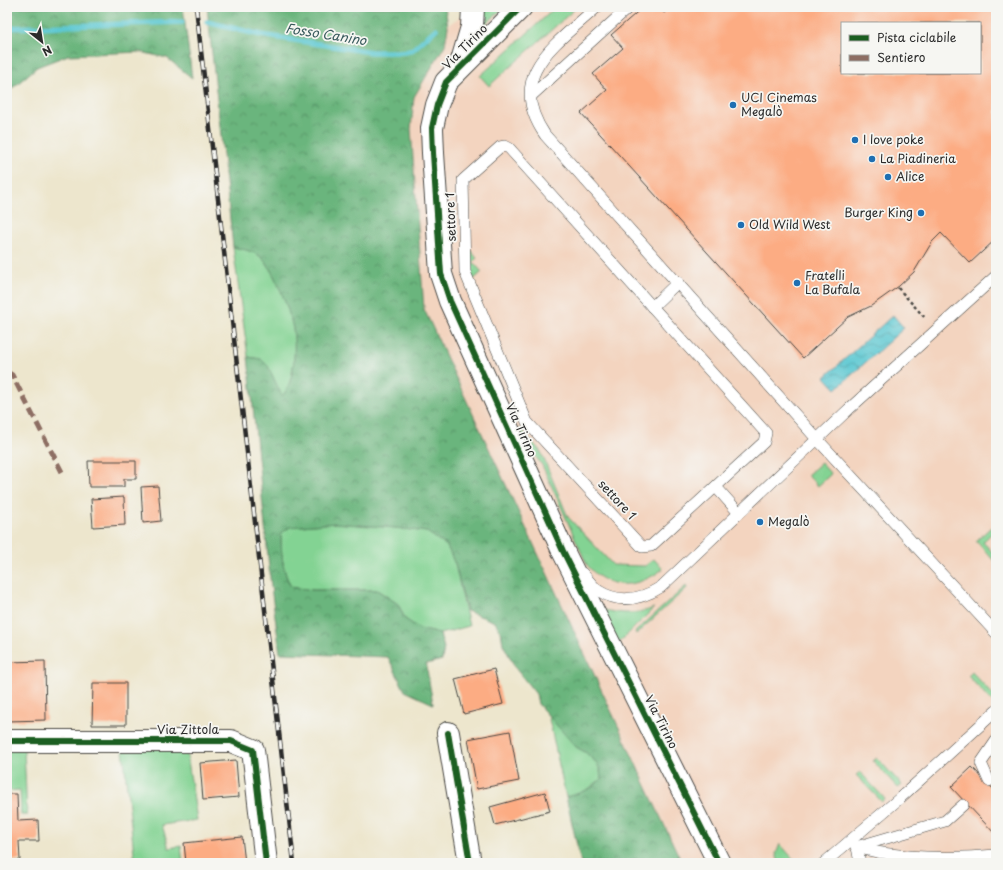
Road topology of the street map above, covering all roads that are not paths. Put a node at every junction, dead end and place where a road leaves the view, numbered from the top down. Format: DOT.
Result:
graph roads {
  1 [pos="473,7"];
  2 [pos="521,7"];
  3 [pos="597,7"];
  4 [pos="629,7"];
  5 [pos="461,66"];
  6 [pos="531,96"];
  7 [pos="996,276"];
  8 [pos="678,282"];
  9 [pos="652,307"];
  10 [pos="817,439"];
  11 [pos="716,487"];
  12 [pos="739,513"];
  13 [pos="563,551"];
  14 [pos="996,633"];
  15 [pos="996,713"];
  16 [pos="448,733"];
  17 [pos="7,741"];
  18 [pos="996,741"];
  19 [pos="989,781"];
  20 [pos="963,805"];
  21 [pos="858,846"];
  22 [pos="838,852"];
  23 [pos="996,855"];
  24 [pos="266,863"];
  25 [pos="470,863"];
  26 [pos="719,863"];
  27 [pos="824,863"];
  28 [pos="860,863"];
  1 -- 5 [label="street"];
  2 -- 5 [label="street, Via Tirino"];
  3 -- 6 [label="lane"];
  4 -- 6 [label="lane"];
  5 -- 13 [label="street, Via Tirino"];
  6 -- 8 [label="lane"];
  7 -- 10 [label="lane"];
  8 -- 9 [label="lane"];
  8 -- 10 [label="lane"];
  9 -- 11 [label="lane, settore 1"];
  9 -- 11 [label="lane, settore 1"];
  10 -- 12 [label="lane"];
  10 -- 14 [label="lane"];
  11 -- 12 [label="lane"];
  12 -- 13 [label="lane"];
  13 -- 26 [label="street, Via Tirino"];
  15 -- 22 [label="lane"];
  16 -- 25 [label="street"];
  17 -- 24 [label="street, Via Zittola"];
  18 -- 19 [label="lane"];
  20 -- 21 [label="lane"];
  21 -- 22 [label="lane"];
  21 -- 23 [label="lane"];
  21 -- 28 [label="lane"];
  22 -- 27 [label="lane"];
}
